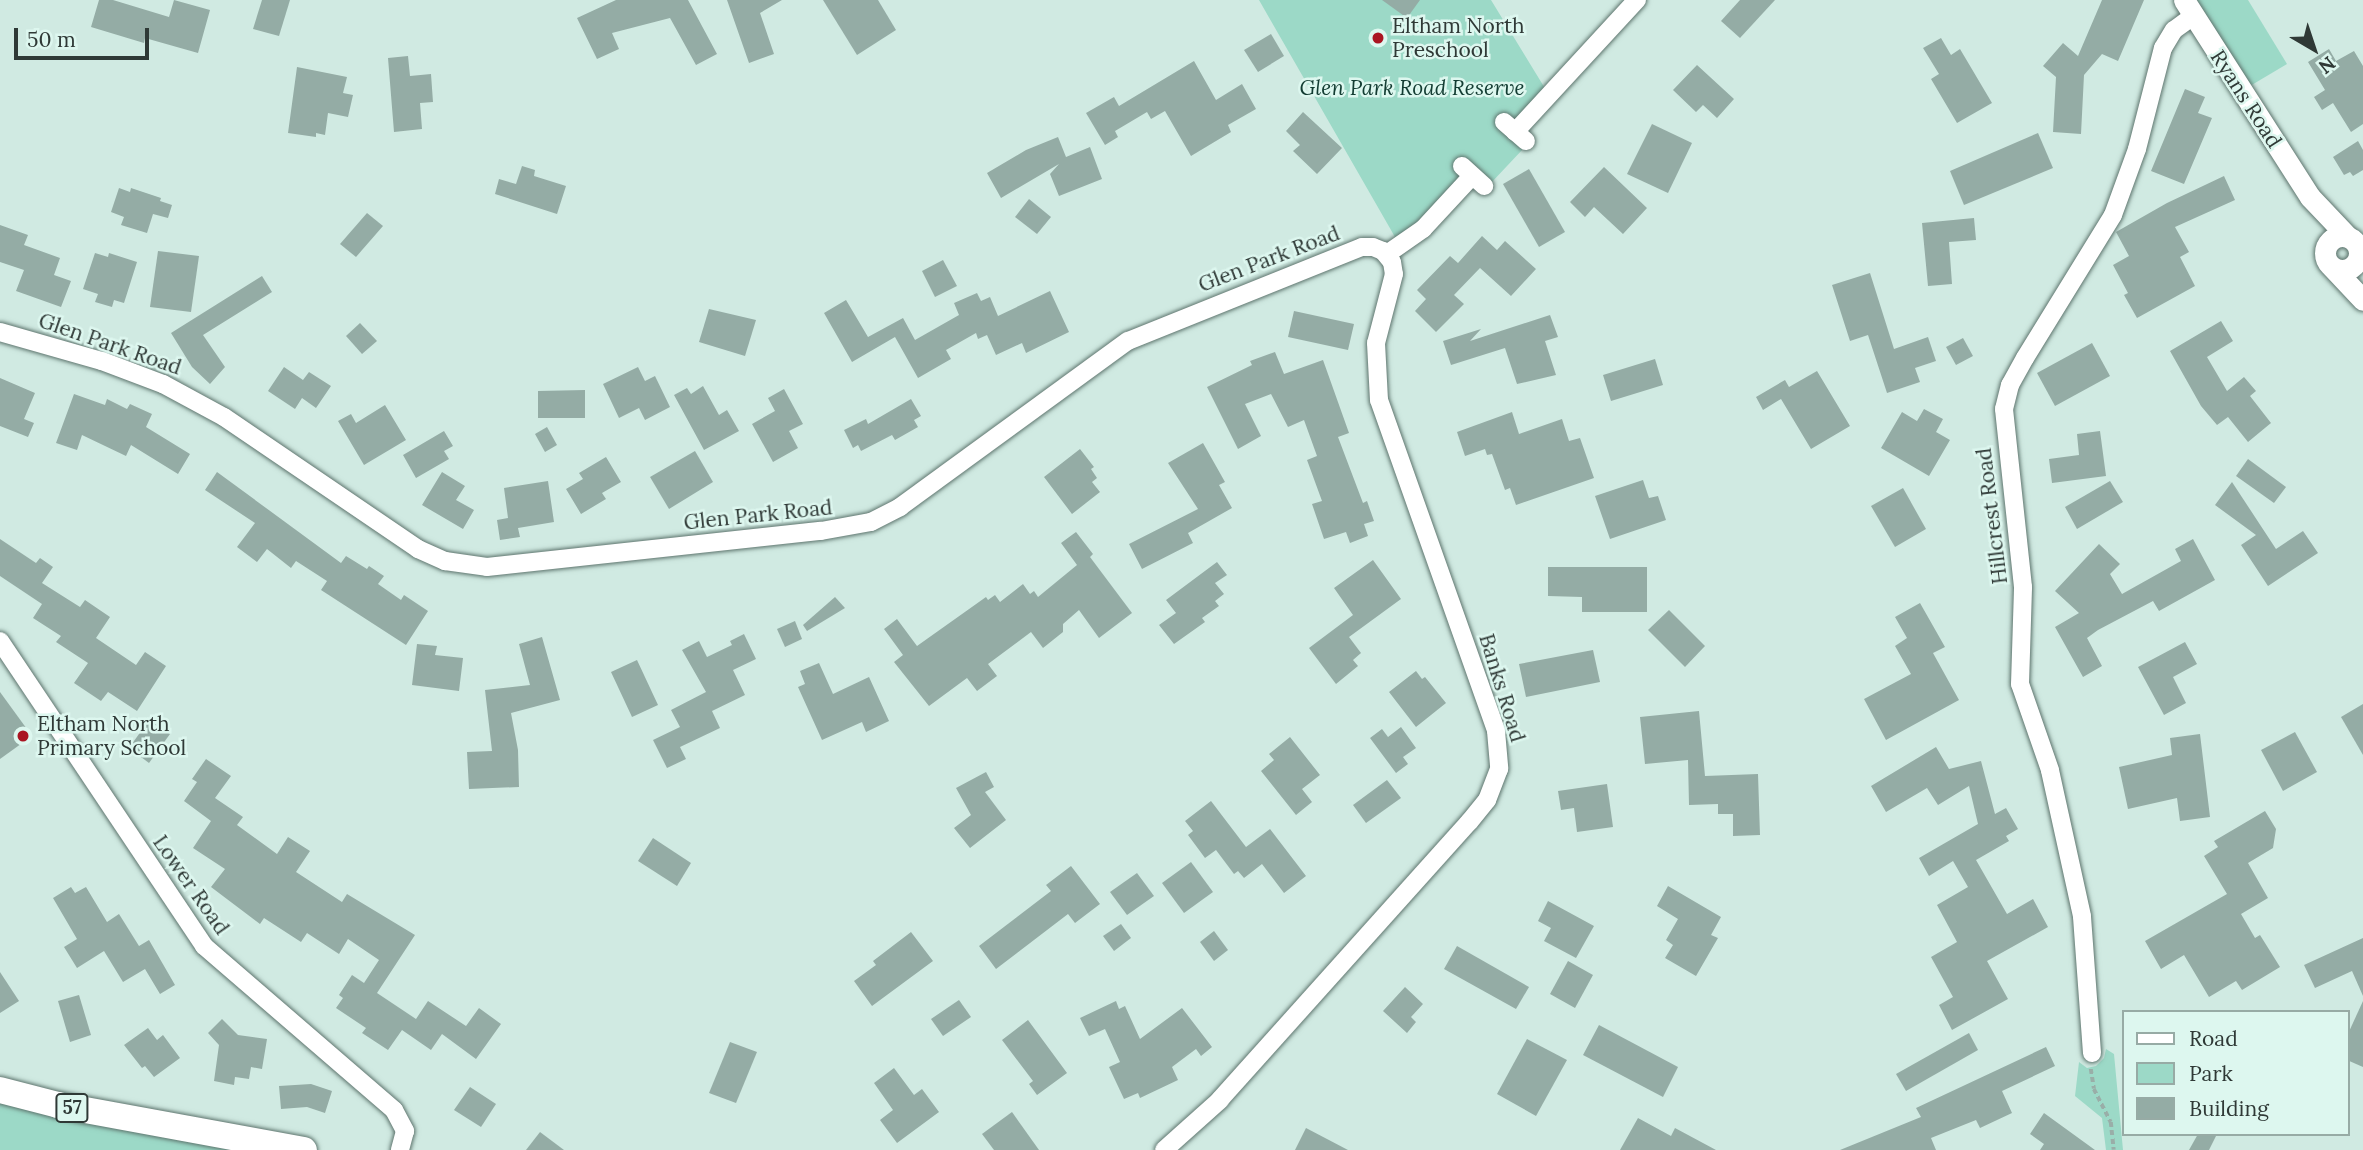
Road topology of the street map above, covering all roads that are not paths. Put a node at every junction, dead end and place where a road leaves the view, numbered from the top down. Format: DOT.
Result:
graph roads {
  1 [pos="1637,0"];
  2 [pos="2188,8"];
  3 [pos="1515,132"];
  4 [pos="1473,176"];
  5 [pos="2310,197"];
  6 [pos="2358,252"];
  7 [pos="1387,254"];
  8 [pos="2329,261"];
  9 [pos="2363,300"];
  10 [pos="0,331"];
  11 [pos="0,641"];
  12 [pos="2092,1053"];
  13 [pos="0,1090"];
  14 [pos="304,1150"];
  15 [pos="400,1150"];
  16 [pos="1164,1150"];
  1 -- 3 [label="street"];
  2 -- 5 [label="street, Ryans Road"];
  2 -- 12 [label="street, Hillcrest Road"];
  4 -- 7 [label="street"];
  5 -- 6 [label="street, Ryans Road"];
  5 -- 8 [label="street, Ryans Road"];
  6 -- 8 [label="street"];
  6 -- 8 [label="street"];
  7 -- 10 [label="street, Glen Park Road"];
  7 -- 16 [label="street, Banks Road"];
  8 -- 9 [label="street, Ryans Road"];
  11 -- 15 [label="street, Lower Road"];
  13 -- 14 [label="main road, 57"];
}
